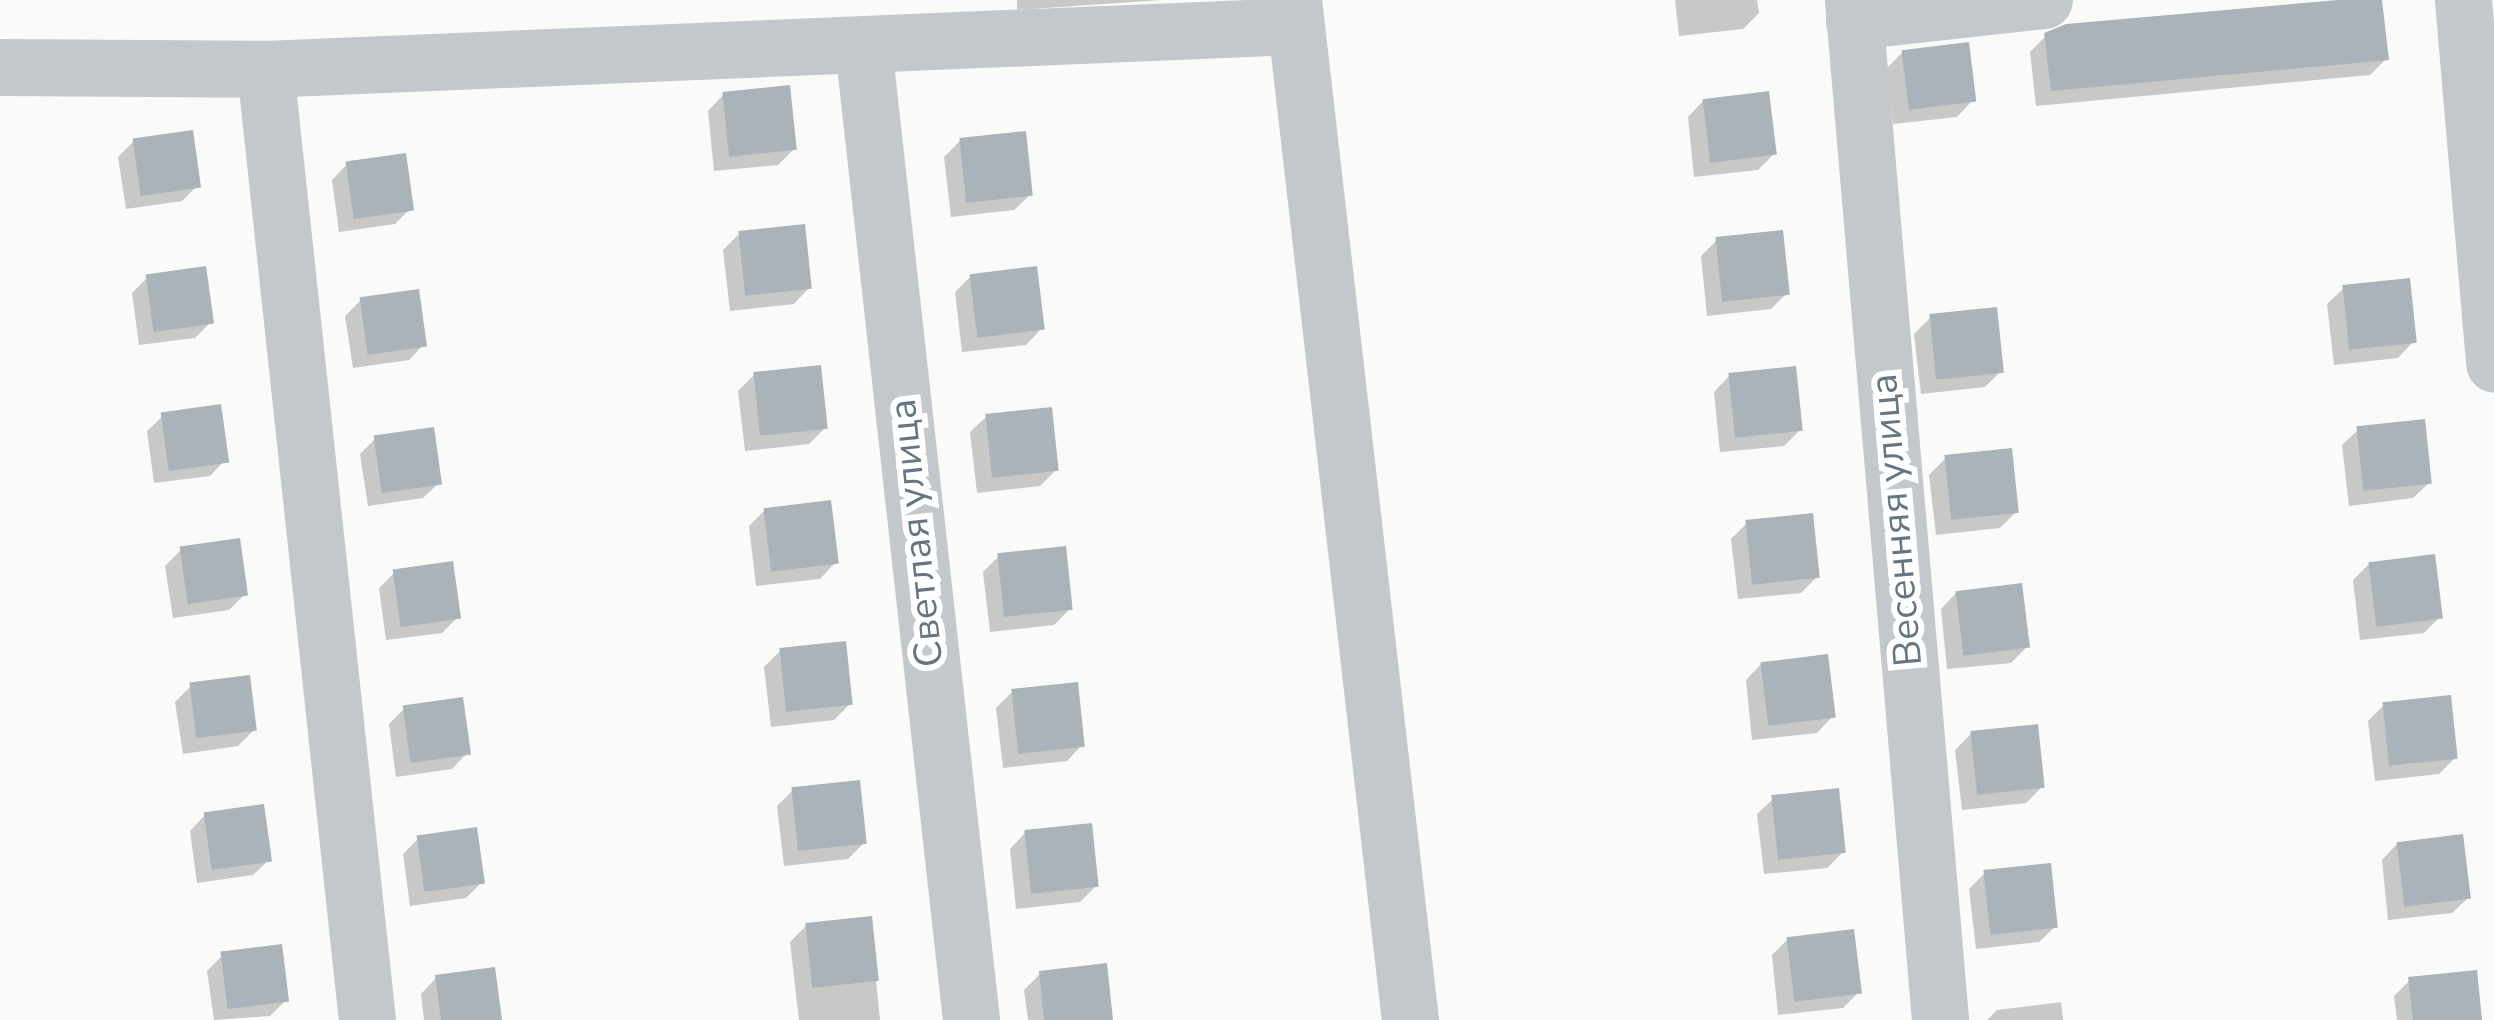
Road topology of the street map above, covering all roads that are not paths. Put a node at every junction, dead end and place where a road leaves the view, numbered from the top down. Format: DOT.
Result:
graph roads {
  1 [pos="2044,0"];
  2 [pos="2464,0"];
  3 [pos="1854,10"];
  4 [pos="1294,13"];
  5 [pos="863,46"];
  6 [pos="0,67"];
  7 [pos="265,69"];
  8 [pos="2494,364"];
  9 [pos="367,1020"];
  10 [pos="971,1020"];
  11 [pos="1410,1020"];
  12 [pos="1940,1020"];
  1 -- 3 [label="street, Весенняя улица"];
  2 -- 8 [label="street"];
  3 -- 12 [label="street, Весенняя улица"];
  4 -- 5 [label="street"];
  4 -- 11 [label="street"];
  5 -- 7 [label="street"];
  5 -- 10 [label="street, Светлая улица"];
  6 -- 7 [label="street"];
  7 -- 9 [label="street"];
}
